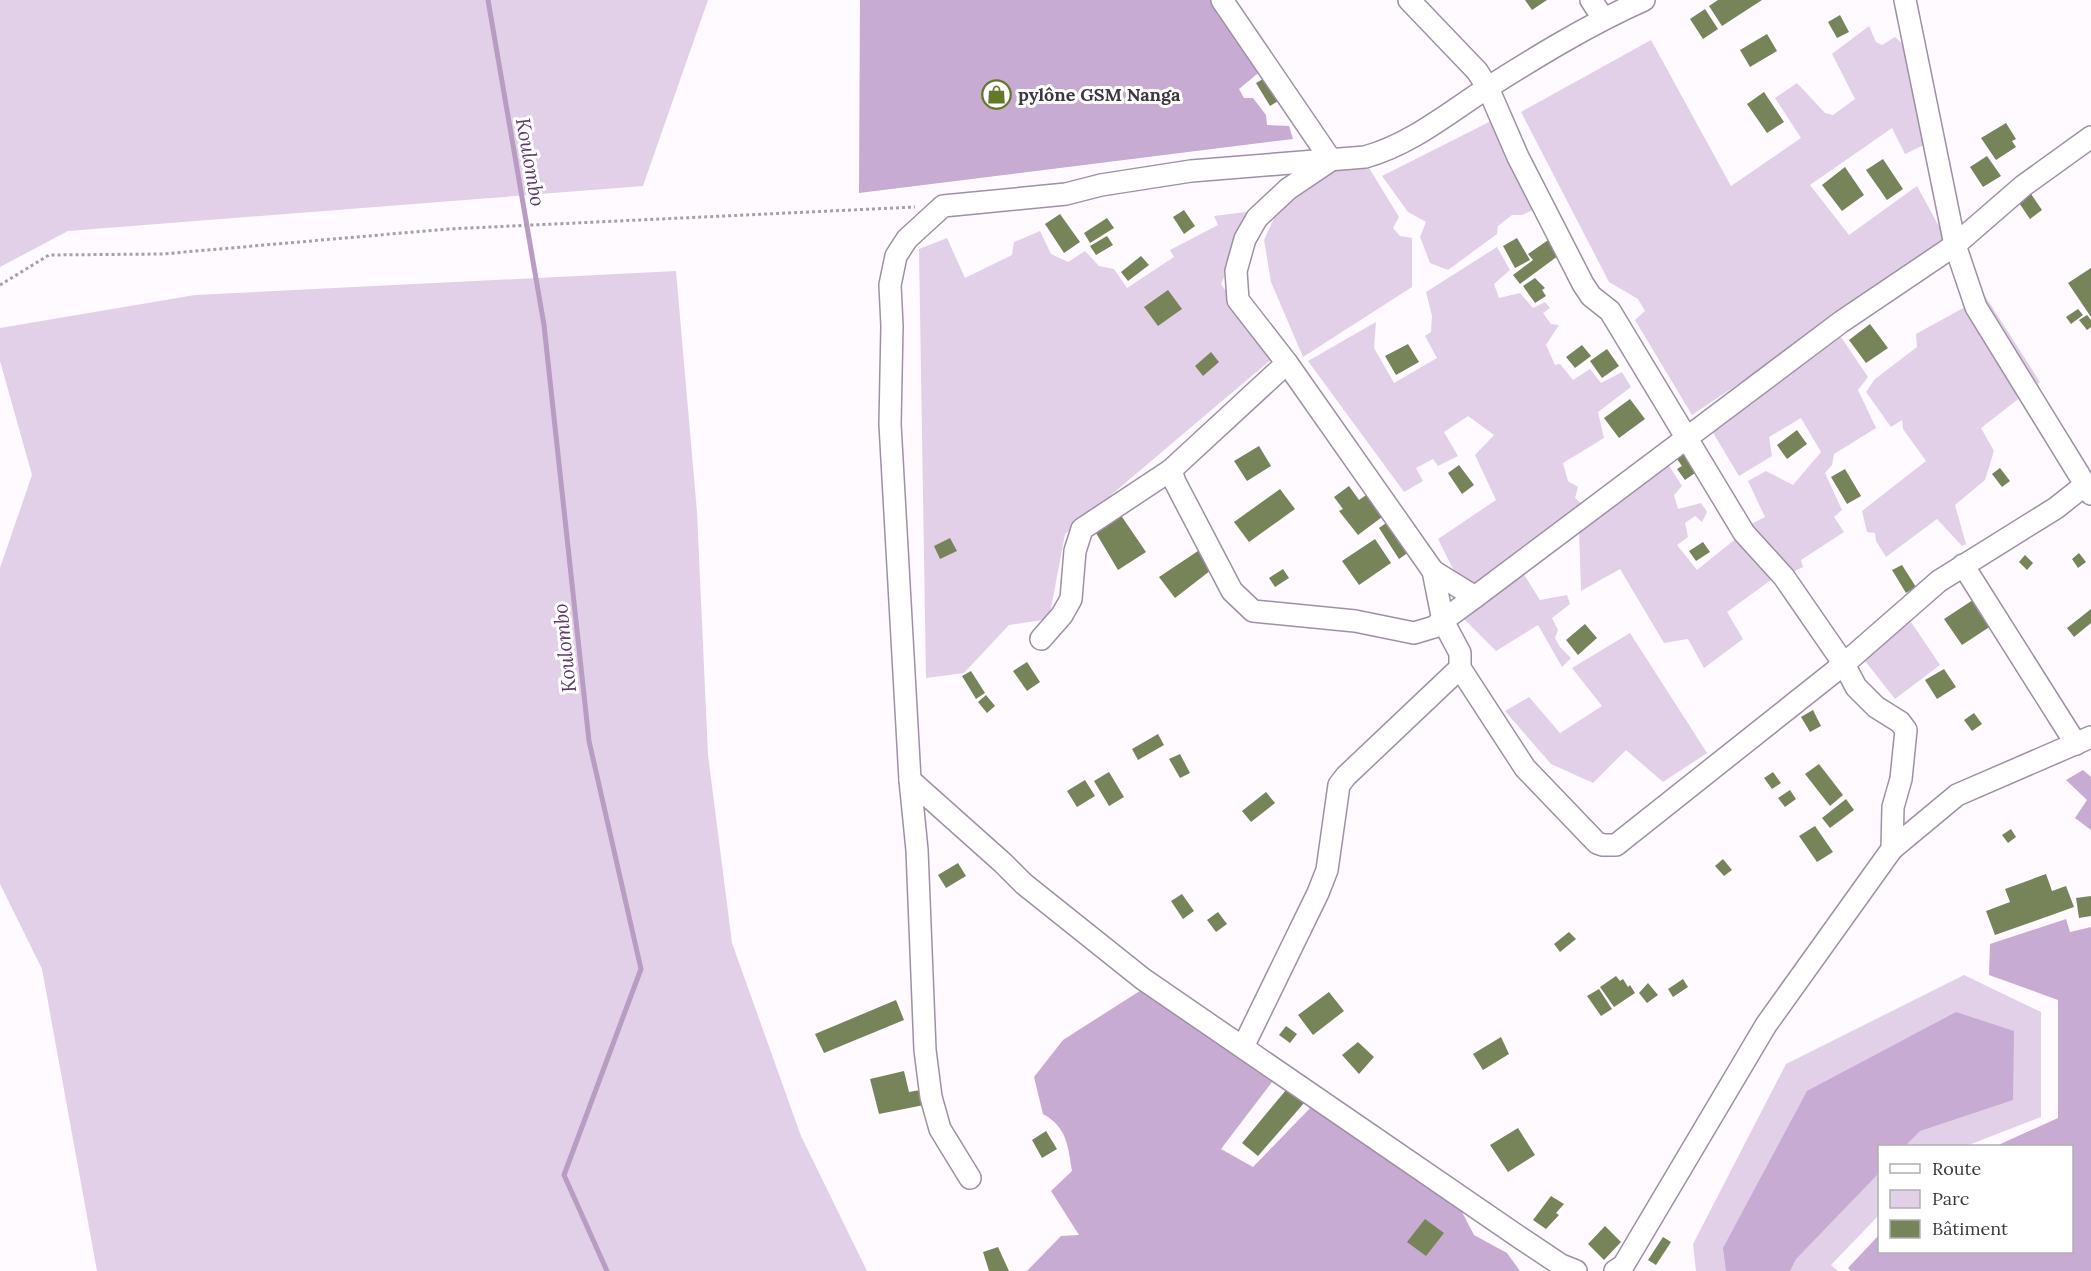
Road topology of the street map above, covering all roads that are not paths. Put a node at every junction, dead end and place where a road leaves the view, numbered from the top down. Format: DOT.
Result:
graph roads {
  1 [pos="1222,0"];
  2 [pos="1410,0"];
  3 [pos="1591,0"];
  4 [pos="1644,0"];
  5 [pos="1905,0"];
  6 [pos="1603,18"];
  7 [pos="1488,88"];
  8 [pos="2091,137"];
  9 [pos="1331,160"];
  10 [pos="1955,245"];
  11 [pos="1287,363"];
  12 [pos="1685,440"];
  13 [pos="1171,470"];
  14 [pos="2088,490"];
  15 [pos="1963,565"];
  16 [pos="1433,571"];
  17 [pos="1475,597"];
  18 [pos="1443,621"];
  19 [pos="1041,639"];
  20 [pos="1844,664"];
  21 [pos="1460,669"];
  22 [pos="2084,740"];
  23 [pos="910,780"];
  24 [pos="1892,849"];
  25 [pos="1243,1047"];
  26 [pos="970,1178"];
  27 [pos="1576,1271"];
  28 [pos="1615,1271"];
  1 -- 9 [label="street"];
  2 -- 7 [label="street"];
  3 -- 6 [label="street"];
  4 -- 6 [label="street"];
  5 -- 10 [label="street"];
  6 -- 7 [label="street"];
  7 -- 9 [label="street"];
  7 -- 12 [label="street"];
  8 -- 10 [label="street"];
  9 -- 11 [label="street"];
  9 -- 23 [label="street"];
  10 -- 12 [label="street"];
  10 -- 14 [label="street"];
  11 -- 13 [label="street"];
  11 -- 16 [label="street"];
  12 -- 17 [label="street"];
  12 -- 20 [label="street"];
  13 -- 18 [label="street"];
  13 -- 19 [label="street"];
  14 -- 15 [label="street"];
  15 -- 20 [label="street"];
  15 -- 22 [label="street"];
  16 -- 17 [label="street"];
  16 -- 18 [label="street"];
  17 -- 18 [label="street"];
  18 -- 21 [label="street"];
  20 -- 21 [label="street"];
  20 -- 24 [label="street"];
  21 -- 25 [label="street"];
  22 -- 24 [label="street"];
  23 -- 25 [label="street"];
  23 -- 26 [label="street"];
  24 -- 28 [label="street"];
  25 -- 27 [label="street"];
}
